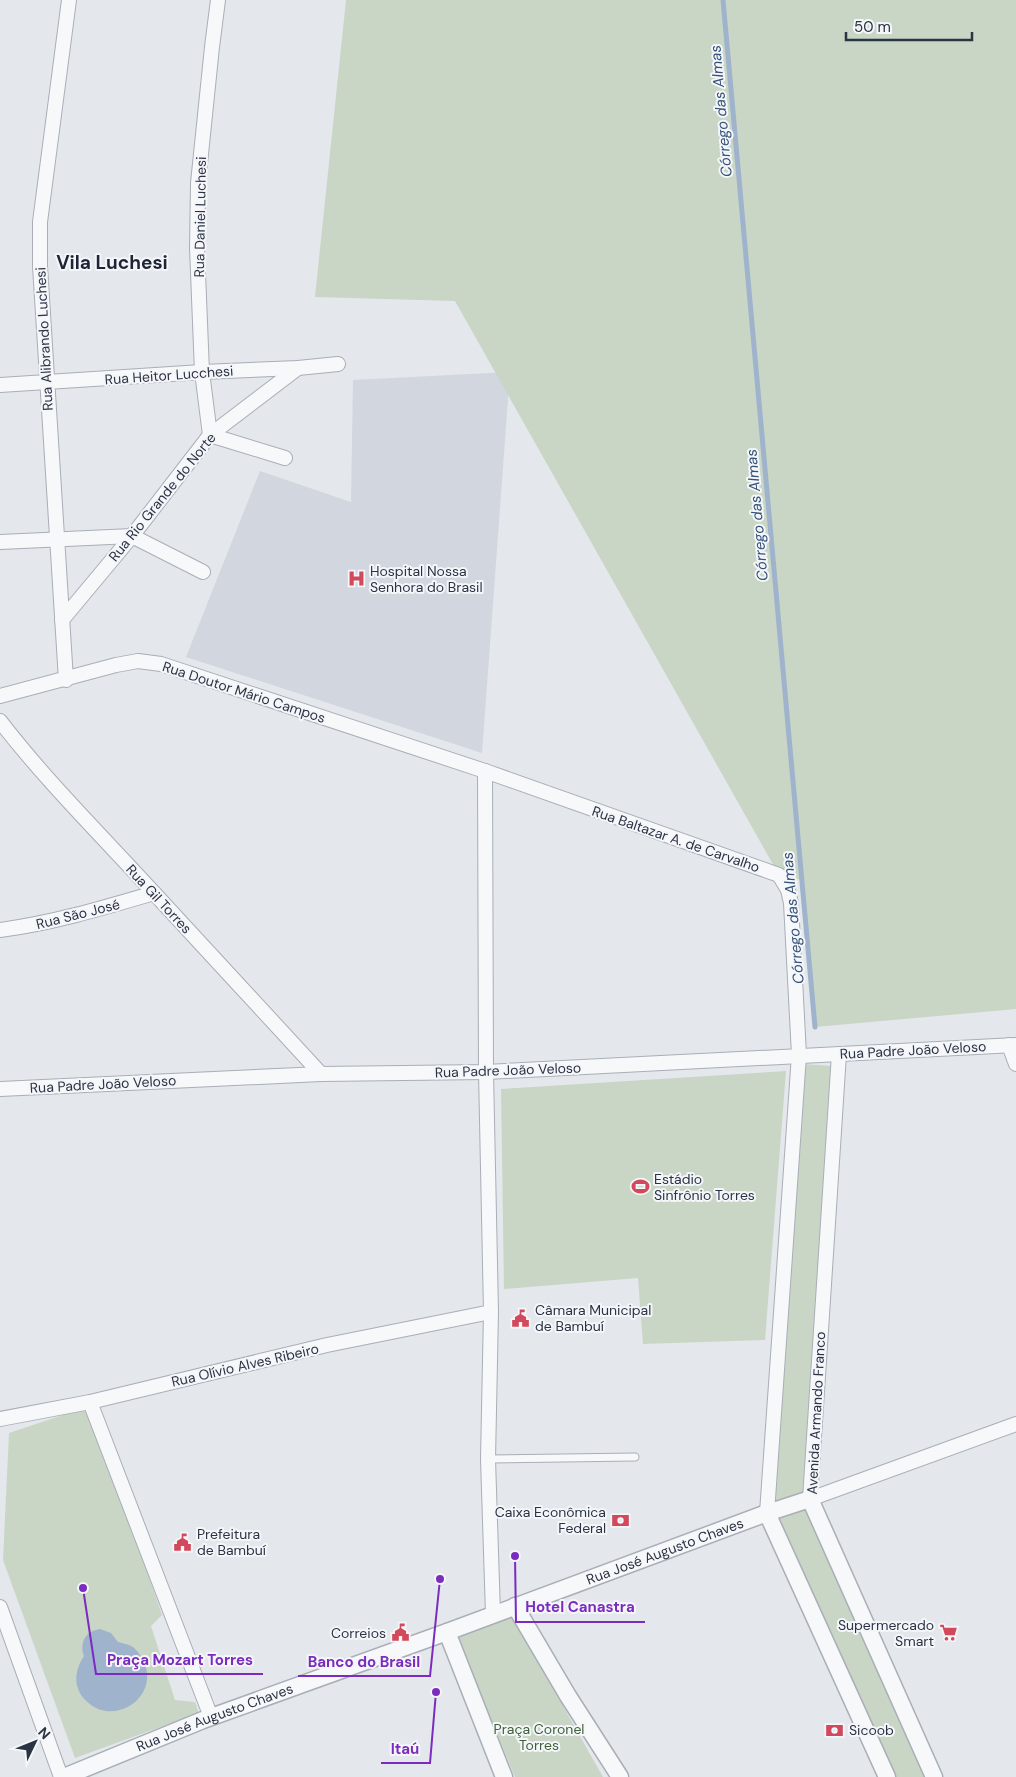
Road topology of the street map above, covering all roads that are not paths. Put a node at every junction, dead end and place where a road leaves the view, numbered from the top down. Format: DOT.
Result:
graph roads {
  1 [pos="69,0"];
  2 [pos="218,0"];
  3 [pos="338,364"];
  4 [pos="298,368"];
  5 [pos="202,372"];
  6 [pos="46,383"];
  7 [pos="0,385"];
  8 [pos="210,435"];
  9 [pos="285,458"];
  10 [pos="132,536"];
  11 [pos="56,539"];
  12 [pos="0,542"];
  13 [pos="203,572"];
  14 [pos="62,620"];
  15 [pos="66,680"];
  16 [pos="0,696"];
  17 [pos="0,721"];
  18 [pos="485,771"];
  19 [pos="154,893"];
  20 [pos="0,930"];
  21 [pos="1013,1045"];
  22 [pos="839,1054"];
  23 [pos="799,1056"];
  24 [pos="1016,1064"];
  25 [pos="486,1072"];
  26 [pos="321,1074"];
  27 [pos="0,1089"];
  28 [pos="491,1312"];
  29 [pos="90,1402"];
  30 [pos="0,1419"];
  31 [pos="1016,1424"];
  32 [pos="635,1457"];
  33 [pos="488,1459"];
  34 [pos="810,1499"];
  35 [pos="767,1513"];
  36 [pos="515,1606"];
  37 [pos="0,1607"];
  38 [pos="493,1614"];
  39 [pos="447,1632"];
  40 [pos="211,1717"];
  41 [pos="62,1777"];
  42 [pos="504,1777"];
  43 [pos="620,1777"];
  44 [pos="887,1777"];
  45 [pos="934,1777"];
  1 -- 6 [label="street, Rua Alibrando Luchesi"];
  2 -- 5 [label="street, Rua Daniel Luchesi"];
  3 -- 4 [label="street, Rua Heitor Lucchesi"];
  4 -- 5 [label="street, Rua Heitor Lucchesi"];
  4 -- 8 [label="street, Rua Rio Grande do Norte"];
  5 -- 6 [label="street, Rua Heitor Lucchesi"];
  5 -- 8 [label="street, Rua Daniel Luchesi"];
  6 -- 7 [label="street, Rua Heitor Lucchesi"];
  6 -- 11 [label="street, Rua Alibrando Luchesi"];
  8 -- 9 [label="street"];
  8 -- 10 [label="street, Rua Rio Grande do Norte"];
  10 -- 11 [label="street"];
  10 -- 13 [label="street"];
  10 -- 14 [label="street, Rua Rio Grande do Norte"];
  11 -- 12 [label="street"];
  11 -- 14 [label="street, Rua Alibrando Luchesi"];
  14 -- 15 [label="street, Rua Alibrando Luchesi"];
  15 -- 16 [label="street, Rua Doutor Mário Campos"];
  15 -- 18 [label="street, Rua Doutor Mário Campos"];
  17 -- 19 [label="street, Rua Gil Torres"];
  18 -- 23 [label="street, Rua Baltazar A. de Carvalho"];
  18 -- 25 [label="street"];
  19 -- 20 [label="street, Rua São José"];
  19 -- 26 [label="street, Rua Gil Torres"];
  21 -- 22 [label="street, Rua Padre João Veloso"];
  21 -- 24 [label="street"];
  22 -- 23 [label="street, Rua Padre João Veloso"];
  22 -- 34 [label="street, Avenida Armando Franco"];
  23 -- 25 [label="street, Rua Padre João Veloso"];
  23 -- 35 [label="street"];
  25 -- 26 [label="street, Rua Padre João Veloso"];
  25 -- 28 [label="street"];
  26 -- 27 [label="street, Rua Padre João Veloso"];
  28 -- 29 [label="street, Rua Olívio Alves Ribeiro"];
  28 -- 33 [label="street"];
  29 -- 30 [label="street, Rua Olívio Alves Ribeiro"];
  29 -- 40 [label="street"];
  31 -- 34 [label="street, Rua José Augusto Chaves"];
  32 -- 33 [label="lane"];
  33 -- 38 [label="street"];
  34 -- 35 [label="street, Rua José Augusto Chaves"];
  34 -- 45 [label="street, Avenida Armando Franco"];
  35 -- 36 [label="street, Rua José Augusto Chaves"];
  35 -- 44 [label="street"];
  36 -- 38 [label="street, Rua José Augusto Chaves"];
  36 -- 43 [label="street"];
  37 -- 41 [label="street"];
  38 -- 39 [label="street, Rua José Augusto Chaves"];
  39 -- 40 [label="street, Rua José Augusto Chaves"];
  39 -- 42 [label="street"];
  40 -- 41 [label="street, Rua José Augusto Chaves"];
}
